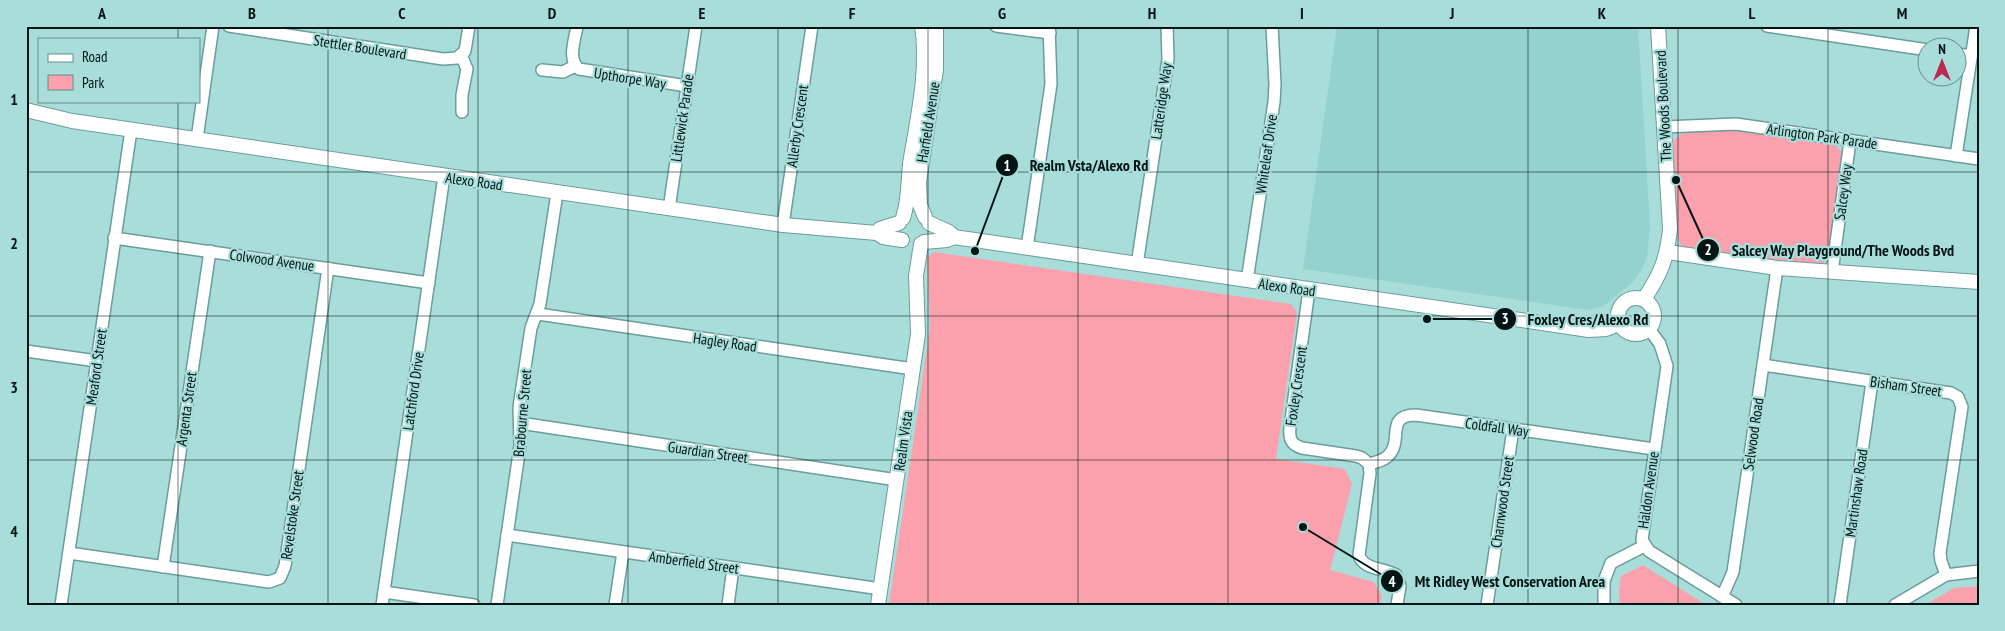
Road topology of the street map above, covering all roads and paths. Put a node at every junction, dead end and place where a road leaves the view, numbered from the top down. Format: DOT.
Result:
graph roads {
  1 [pos="213,26"];
  2 [pos="230,26"];
  3 [pos="469,26"];
  4 [pos="577,26"];
  5 [pos="696,26"];
  6 [pos="812,26"];
  7 [pos="922,26"];
  8 [pos="936,26"];
  9 [pos="996,26"];
  10 [pos="1167,26"];
  11 [pos="1272,26"];
  12 [pos="1658,26"];
  13 [pos="1767,26"];
  14 [pos="1976,26"];
  15 [pos="277,30"];
  16 [pos="1050,30"];
  17 [pos="1918,49"];
  18 [pos="1968,55"];
  19 [pos="461,56"];
  20 [pos="1972,56"];
  21 [pos="575,66"];
  22 [pos="542,70"];
  23 [pos="687,86"];
  24 [pos="26,110"];
  25 [pos="462,112"];
  26 [pos="26,120"];
  27 [pos="72,121"];
  28 [pos="1664,127"];
  29 [pos="131,130"];
  30 [pos="197,139"];
  31 [pos="1850,141"];
  32 [pos="1956,156"];
  33 [pos="1979,160"];
  34 [pos="444,176"];
  35 [pos="557,193"];
  36 [pos="669,209"];
  37 [pos="901,220"];
  38 [pos="927,220"];
  39 [pos="783,225"];
  40 [pos="877,233"];
  41 [pos="954,237"];
  42 [pos="114,238"];
  43 [pos="904,242"];
  44 [pos="923,243"];
  45 [pos="1027,248"];
  46 [pos="210,251"];
  47 [pos="1668,252"];
  48 [pos="1137,265"];
  49 [pos="328,268"];
  50 [pos="1777,268"];
  51 [pos="1832,272"];
  52 [pos="916,276"];
  53 [pos="1247,281"];
  54 [pos="1979,282"];
  55 [pos="429,283"];
  56 [pos="1309,290"];
  57 [pos="1644,299"];
  58 [pos="538,314"];
  59 [pos="1619,324"];
  60 [pos="1649,329"];
  61 [pos="26,350"];
  62 [pos="97,361"];
  63 [pos="1763,365"];
  64 [pos="913,369"];
  65 [pos="1872,382"];
  66 [pos="520,423"];
  67 [pos="1513,429"];
  68 [pos="1654,449"];
  69 [pos="1370,464"];
  70 [pos="897,480"];
  71 [pos="507,535"];
  72 [pos="1644,546"];
  73 [pos="623,552"];
  74 [pos="69,553"];
  75 [pos="163,567"];
  76 [pos="733,568"];
  77 [pos="1979,571"];
  78 [pos="1946,575"];
  79 [pos="881,590"];
  80 [pos="384,592"];
  81 [pos="1722,597"];
  82 [pos="61,605"];
  83 [pos="382,605"];
  84 [pos="474,605"];
  85 [pos="497,605"];
  86 [pos="615,605"];
  87 [pos="728,605"];
  88 [pos="878,605"];
  89 [pos="1397,605"];
  90 [pos="1487,605"];
  91 [pos="1604,605"];
  92 [pos="1736,605"];
  93 [pos="1840,605"];
  94 [pos="1895,605"];
  1 -- 30 [label="street"];
  2 -- 15 [label="street, Stettler Boulevard"];
  3 -- 19 [label="street"];
  4 -- 21 [label="street, Upthorpe Way"];
  5 -- 23 [label="street, Littlewick Parade"];
  6 -- 39 [label="street, Allerby Crescent"];
  7 -- 37 [label="street, Harfield Avenue"];
  8 -- 38 [label="street, Harfield Avenue"];
  9 -- 16 [label="street"];
  10 -- 48 [label="street, Latteridge Way"];
  11 -- 53 [label="street, Whiteleaf Drive"];
  12 -- 28 [label="street, The Woods Boulevard"];
  13 -- 17 [label="street"];
  14 -- 20 [label="street"];
  15 -- 19 [label="street, Stettler Boulevard"];
  16 -- 45 [label="street"];
  18 -- 20 [label="street"];
  19 -- 25 [label="street"];
  20 -- 32 [label="street"];
  21 -- 22 [label="street, Upthorpe Way"];
  21 -- 23 [label="street, Upthorpe Way"];
  23 -- 36 [label="street, Littlewick Parade"];
  24 -- 27 [label="street, Alexo Road"];
  26 -- 27 [label="street, Alexo Road"];
  27 -- 29 [label="street, Alexo Road"];
  28 -- 31 [label="street, Arlington Park Parade"];
  28 -- 47 [label="street, The Woods Boulevard"];
  29 -- 30 [label="street, Alexo Road"];
  29 -- 42 [label="street, Meaford Street"];
  30 -- 34 [label="street, Alexo Road"];
  31 -- 32 [label="street, Arlington Park Parade"];
  31 -- 51 [label="street, Salcey Way"];
  32 -- 33 [label="street, Arlington Park Parade"];
  34 -- 35 [label="street, Alexo Road"];
  34 -- 55 [label="street, Latchford Drive"];
  35 -- 36 [label="street, Alexo Road"];
  35 -- 58 [label="street, Brabourne Street"];
  36 -- 39 [label="street, Alexo Road"];
  37 -- 38 [label="street"];
  37 -- 40 [label="street, Alexo Road"];
  37 -- 43 [label="street"];
  38 -- 41 [label="street, Alexo Road"];
  38 -- 44 [label="street"];
  39 -- 40 [label="street, Alexo Road"];
  40 -- 43 [label="street, Alexo Road"];
  41 -- 44 [label="street, Alexo Road"];
  41 -- 45 [label="street, Alexo Road"];
  42 -- 46 [label="street, Colwood Avenue"];
  42 -- 62 [label="street, Meaford Street"];
  43 -- 44 [label="street"];
  43 -- 52 [label="street, Realm Vista"];
  44 -- 52 [label="street, Realm Vista"];
  45 -- 48 [label="street, Alexo Road"];
  46 -- 49 [label="street, Colwood Avenue"];
  46 -- 75 [label="street, Argenta Street"];
  47 -- 50 [label="street"];
  47 -- 57 [label="street, The Woods Boulevard"];
  48 -- 53 [label="street, Alexo Road"];
  49 -- 55 [label="street, Colwood Avenue"];
  49 -- 75 [label="street, Revelstoke Street"];
  50 -- 51 [label="street"];
  50 -- 63 [label="street, Selwood Road"];
  51 -- 54 [label="street"];
  52 -- 64 [label="street, Realm Vista"];
  53 -- 56 [label="street, Alexo Road"];
  55 -- 80 [label="street, Latchford Drive"];
  56 -- 59 [label="street, Alexo Road"];
  56 -- 69 [label="street, Foxley Crescent"];
  57 -- 59 [label="street"];
  57 -- 60 [label="street"];
  58 -- 64 [label="street, Hagley Road"];
  58 -- 66 [label="street, Brabourne Street"];
  59 -- 60 [label="street"];
  60 -- 68 [label="street, Haldon Avenue"];
  61 -- 62 [label="street"];
  62 -- 74 [label="street, Meaford Street"];
  63 -- 65 [label="street, Bisham Street"];
  63 -- 81 [label="street, Selwood Road"];
  64 -- 70 [label="street, Realm Vista"];
  65 -- 78 [label="street, Bisham Street"];
  65 -- 93 [label="street, Martinshaw Road"];
  66 -- 70 [label="street, Guardian Street"];
  66 -- 71 [label="street, Brabourne Street"];
  67 -- 68 [label="street, Coldfall Way"];
  67 -- 69 [label="street, Coldfall Way"];
  67 -- 90 [label="street, Charnwood Street"];
  68 -- 72 [label="street, Haldon Avenue"];
  69 -- 89 [label="street"];
  70 -- 79 [label="street, Realm Vista"];
  71 -- 73 [label="street, Amberfield Street"];
  71 -- 85 [label="street, Brabourne Street"];
  72 -- 81 [label="street, Haldon Avenue"];
  72 -- 91 [label="street"];
  73 -- 76 [label="street, Amberfield Street"];
  73 -- 86 [label="street"];
  74 -- 75 [label="street, Revelstoke Street"];
  74 -- 82 [label="street, Meaford Street"];
  76 -- 79 [label="street, Amberfield Street"];
  76 -- 87 [label="street"];
  77 -- 78 [label="street"];
  78 -- 94 [label="street"];
  79 -- 88 [label="street, Realm Vista"];
  80 -- 83 [label="street, Latchford Drive"];
  80 -- 84 [label="street"];
  81 -- 92 [label="street, Haldon Avenue"];
}
